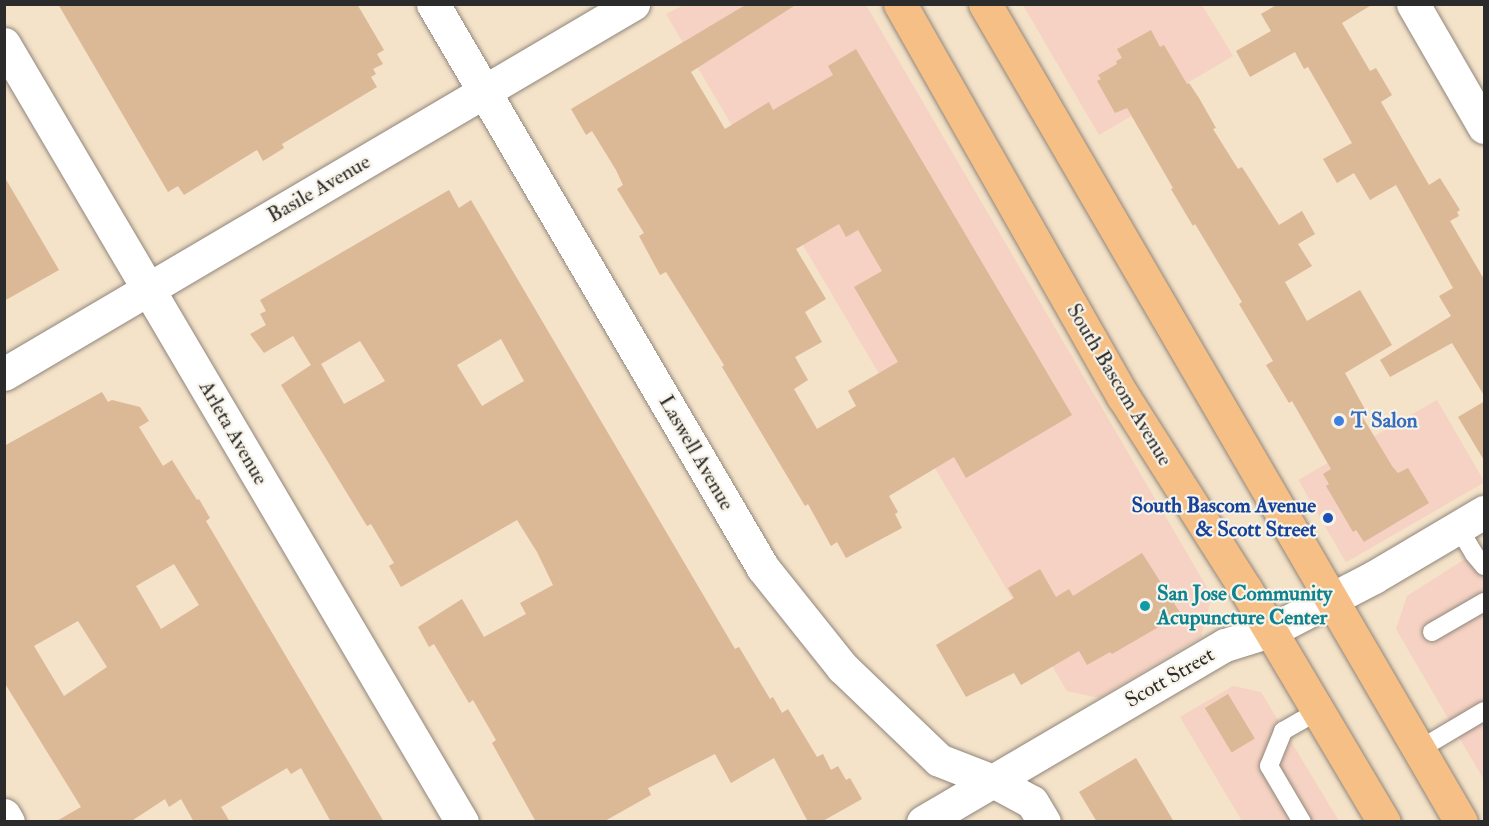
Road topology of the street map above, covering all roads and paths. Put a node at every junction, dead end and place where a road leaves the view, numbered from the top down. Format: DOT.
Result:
graph roads {
  1 [pos="434,4"];
  2 [pos="633,4"];
  3 [pos="900,4"];
  4 [pos="1413,4"];
  5 [pos="982,9"];
  6 [pos="4,44"];
  7 [pos="485,92"];
  8 [pos="1485,127"];
  9 [pos="149,289"];
  10 [pos="4,374"];
  11 [pos="1471,520"];
  12 [pos="1485,566"];
  13 [pos="1332,597"];
  14 [pos="1485,602"];
  15 [pos="1270,631"];
  16 [pos="1432,632"];
  17 [pos="1318,711"];
  18 [pos="1485,711"];
  19 [pos="1420,749"];
  20 [pos="993,781"];
  21 [pos="4,815"];
  22 [pos="8,822"];
  23 [pos="462,822"];
  24 [pos="923,822"];
  25 [pos="1044,822"];
  26 [pos="1302,822"];
  27 [pos="1383,822"];
  28 [pos="1461,822"];
  1 -- 7 [label="street, Laswell Avenue"];
  2 -- 7 [label="street, Basile Avenue"];
  3 -- 15 [label="main road, South Bascom Avenue"];
  4 -- 8 [label="street"];
  5 -- 13 [label="main road"];
  6 -- 9 [label="street, Arleta Avenue"];
  7 -- 9 [label="street, Basile Avenue"];
  7 -- 20 [label="street, Laswell Avenue"];
  9 -- 10 [label="street, Basile Avenue"];
  9 -- 23 [label="street, Arleta Avenue"];
  11 -- 12 [label="lane"];
  11 -- 13 [label="street, Scott Street"];
  13 -- 15 [label="street, Scott Street"];
  13 -- 19 [label="main road"];
  14 -- 16 [label="lane"];
  15 -- 17 [label="main road, South Bascom Avenue"];
  15 -- 20 [label="street, Scott Street"];
  17 -- 26 [label="lane"];
  17 -- 27 [label="main road, South Bascom Avenue"];
  18 -- 19 [label="lane"];
  19 -- 28 [label="main road"];
  20 -- 24 [label="street, Scott Street"];
  20 -- 25 [label="street, Laswell Avenue"];
  21 -- 22 [label="street"];
}
